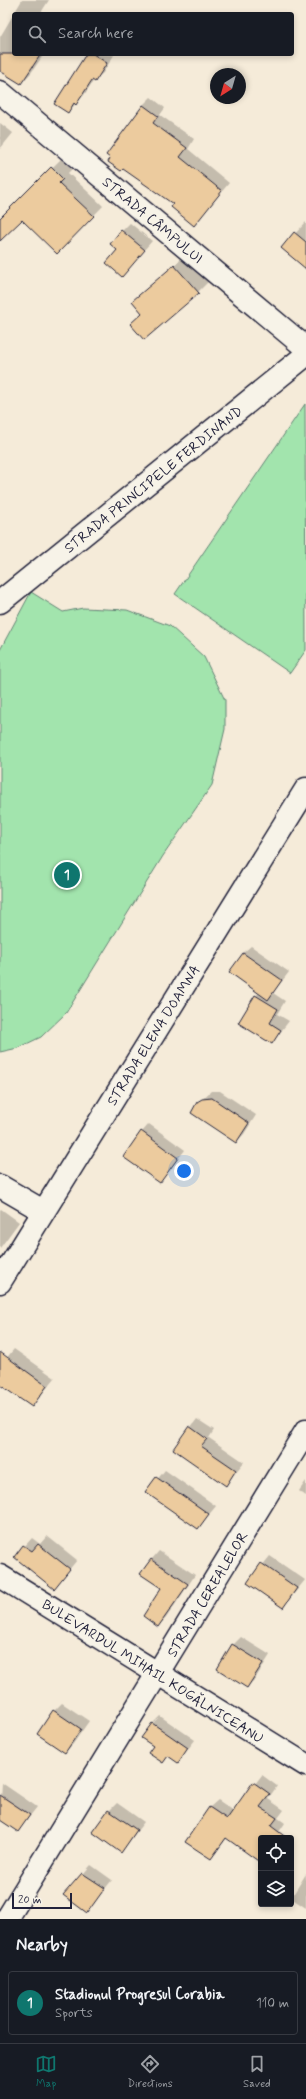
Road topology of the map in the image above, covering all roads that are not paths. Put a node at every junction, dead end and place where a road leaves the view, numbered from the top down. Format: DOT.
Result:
graph roads {
  1 [pos="0,92"];
  2 [pos="306,348"];
  3 [pos="306,355"];
  4 [pos="0,602"];
  5 [pos="306,789"];
  6 [pos="0,1186"];
  7 [pos="43,1211"];
  8 [pos="0,1282"];
  9 [pos="306,1431"];
  10 [pos="0,1576"];
  11 [pos="158,1674"];
  12 [pos="306,1765"];
  13 [pos="7,1919"];
  1 -- 2 [label="street, STRADA CÂMPULUI"];
  3 -- 4 [label="street, STRADA PRINCIPELE FERDINAND"];
  5 -- 7 [label="street, STRADA ELENA DOAMNA"];
  6 -- 7 [label="street"];
  7 -- 8 [label="street, STRADA ELENA DOAMNA"];
  9 -- 11 [label="street, STRADA CEREALELOR"];
  10 -- 11 [label="street, BULEVARDUL MIHAIL KOGĂLNICEANU"];
  11 -- 12 [label="street, BULEVARDUL MIHAIL KOGĂLNICEANU"];
  11 -- 13 [label="street, STRADA CEREALELOR"];
}
